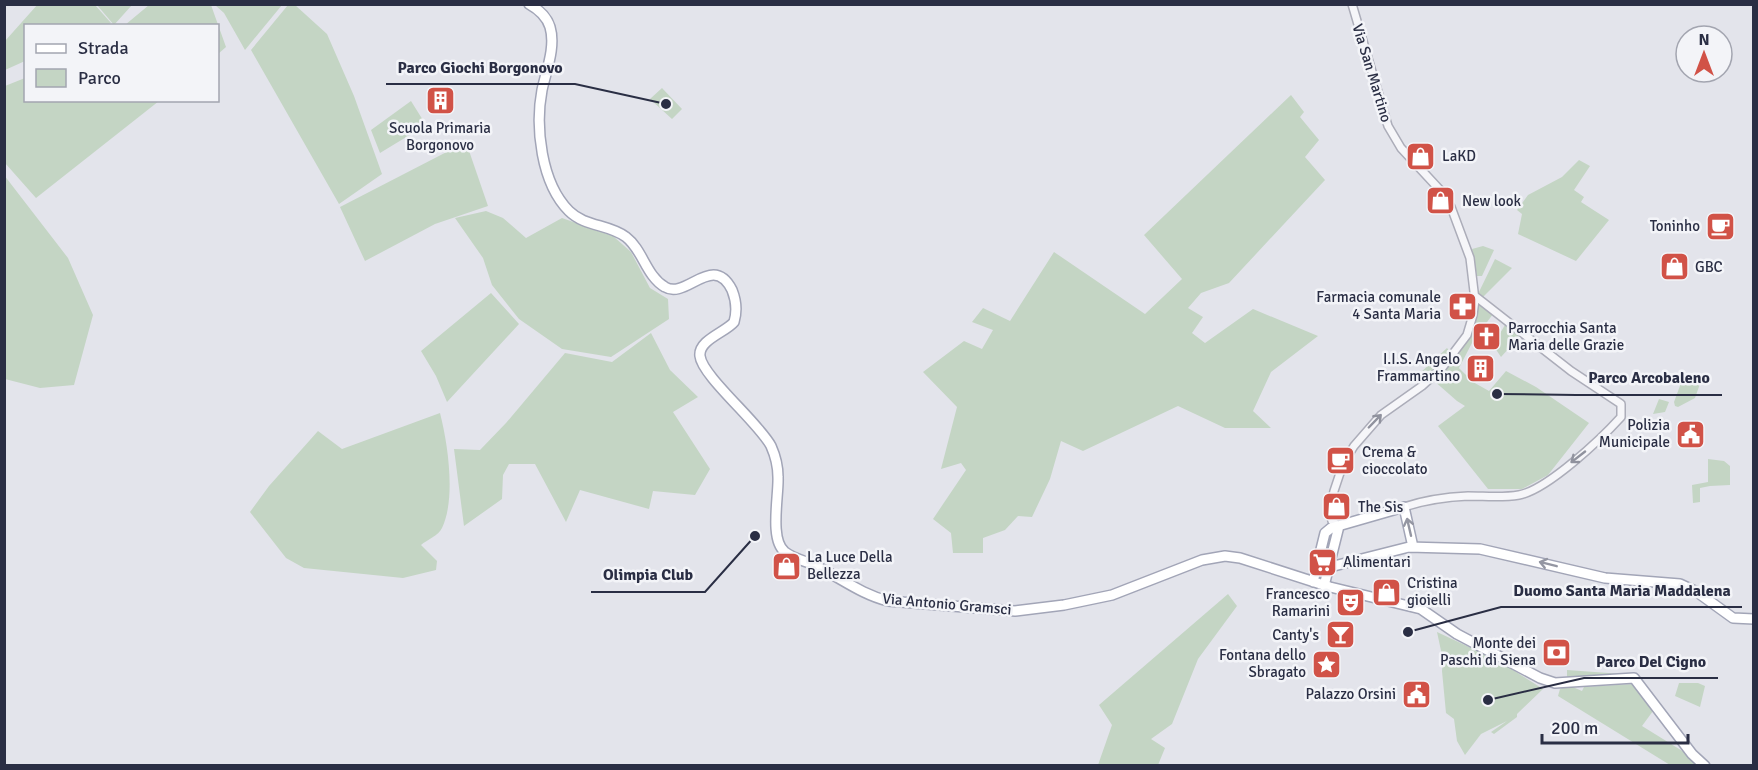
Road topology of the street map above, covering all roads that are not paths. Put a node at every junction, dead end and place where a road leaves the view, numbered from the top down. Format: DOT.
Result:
graph roads {
  1 [pos="529,4"];
  2 [pos="1352,4"];
  3 [pos="1475,296"];
  4 [pos="1404,507"];
  5 [pos="1339,526"];
  6 [pos="1413,547"];
  7 [pos="1334,566"];
  8 [pos="1313,582"];
  9 [pos="1324,586"];
  10 [pos="1754,619"];
  11 [pos="1705,765"];
  1 -- 8 [label="main road, Via Antonio Gramsci"];
  2 -- 3 [label="street, Via San Martino"];
  3 -- 4 [label="street, one-way"];
  5 -- 3 [label="street, Via San Martino, one-way"];
  4 -- 5 [label="main road"];
  6 -- 4 [label="main road, one-way"];
  5 -- 7 [label="main road"];
  5 -- 8 [label="main road"];
  6 -- 7 [label="main road"];
  10 -- 6 [label="main road, one-way"];
  7 -- 9 [label="main road"];
  8 -- 9 [label="main road, Via Antonio Gramsci"];
  9 -- 11 [label="main road, Via Antonio Gramsci"];
}
